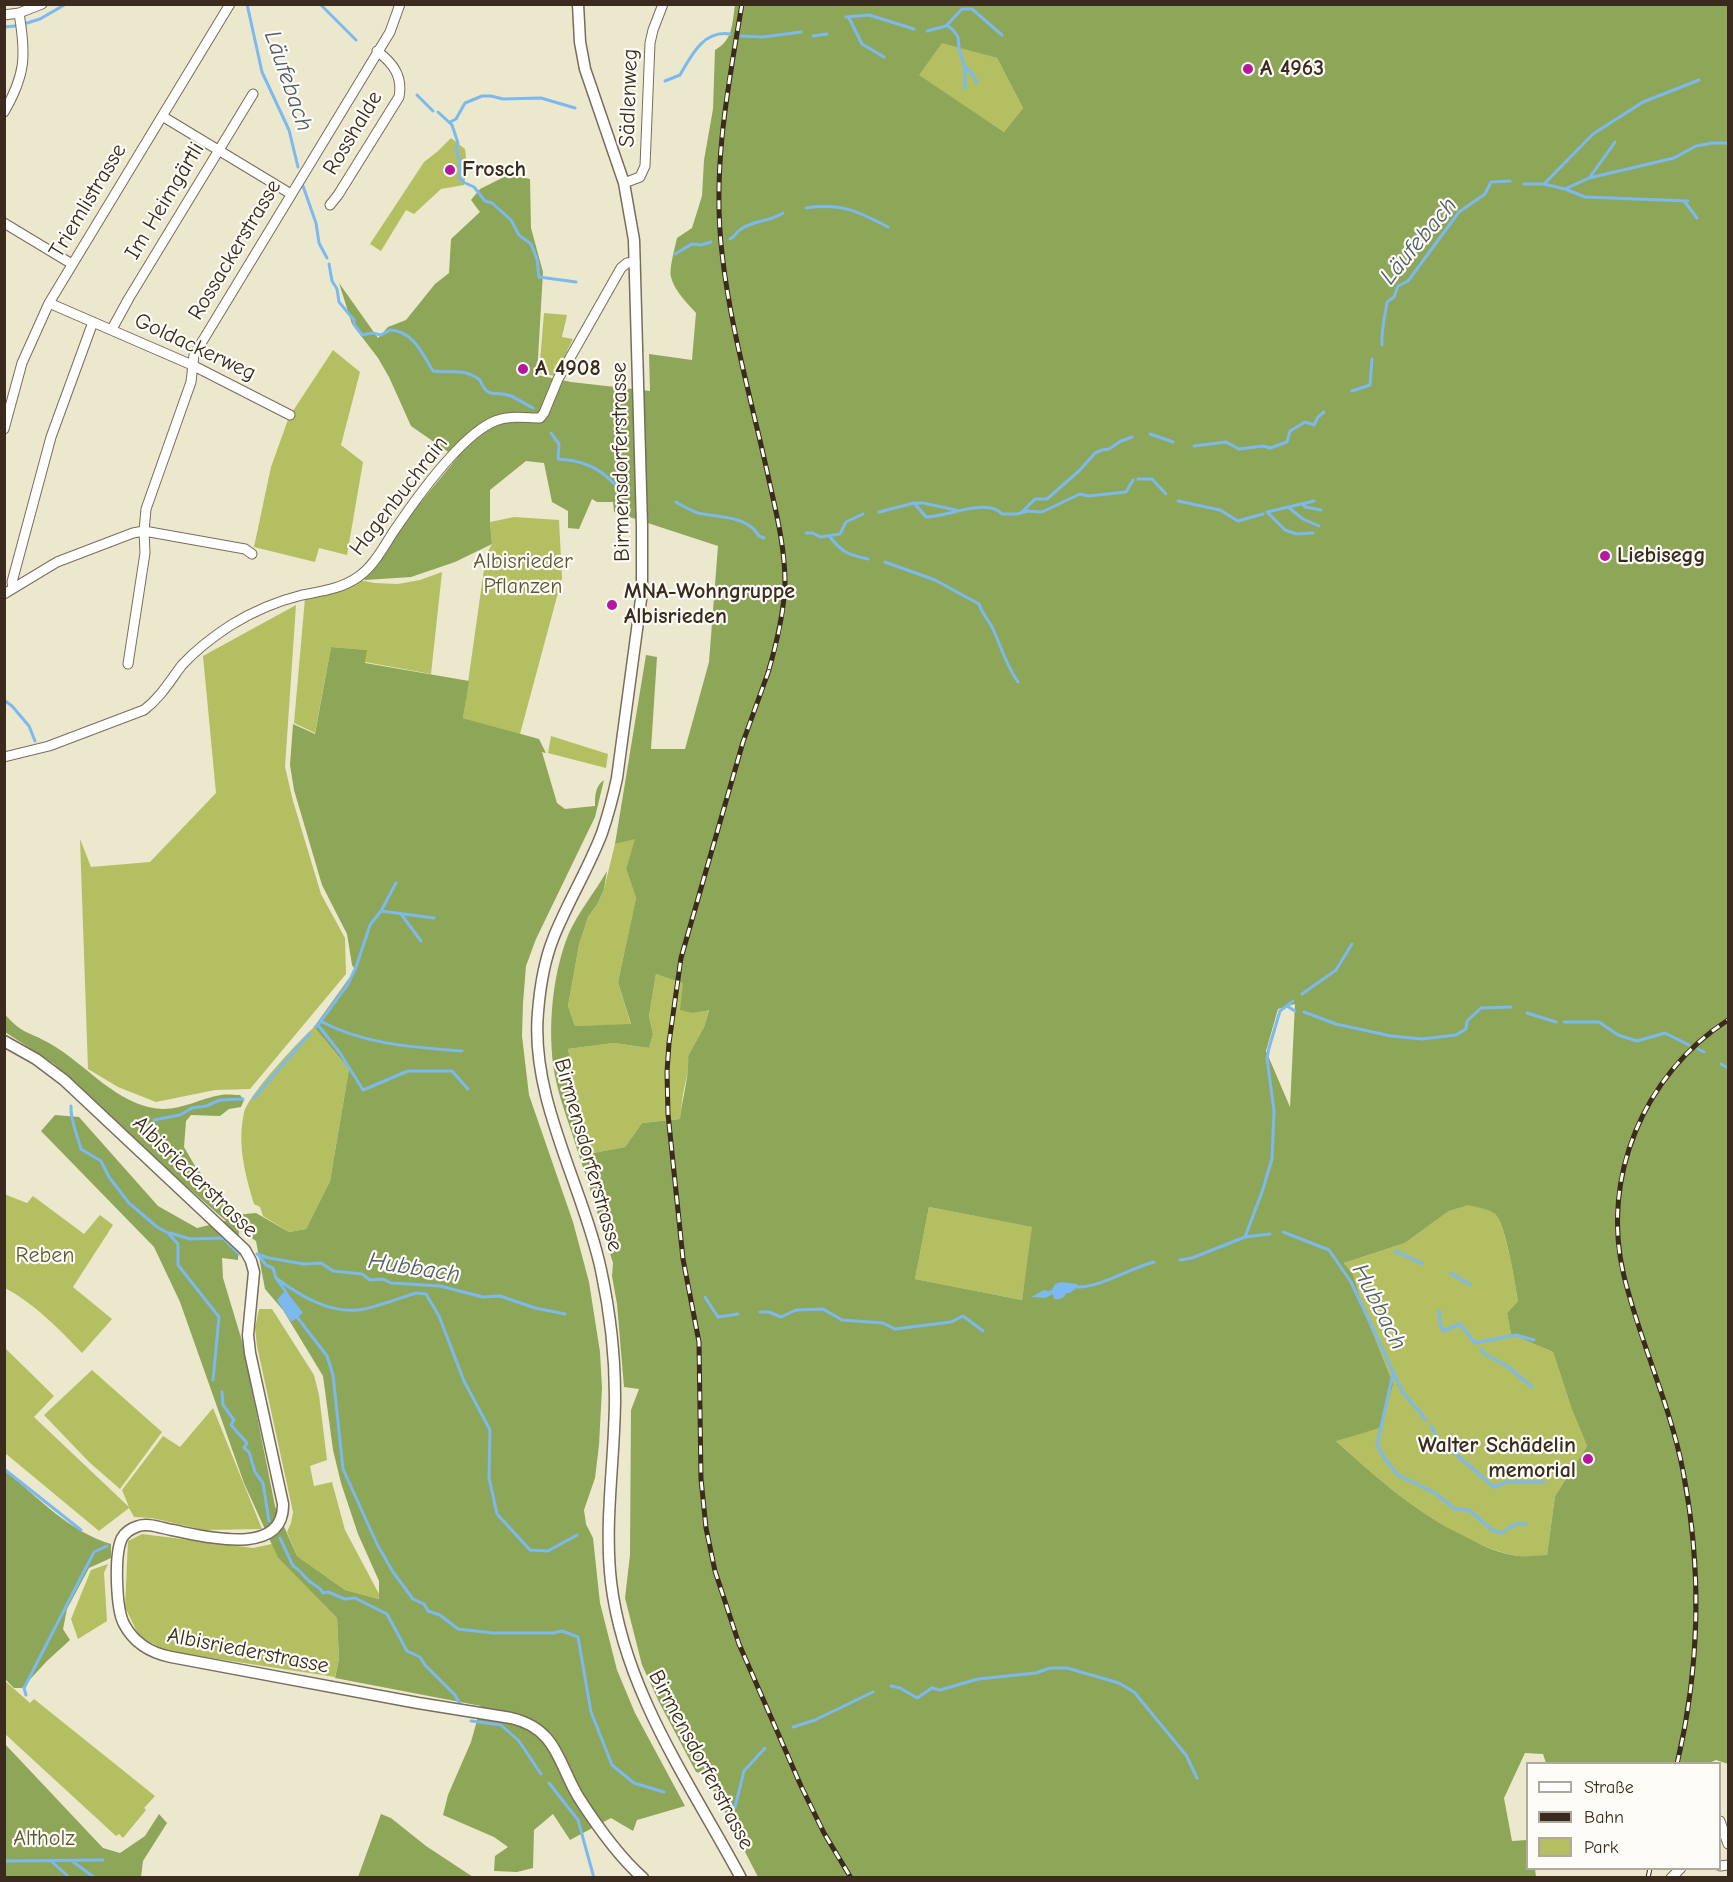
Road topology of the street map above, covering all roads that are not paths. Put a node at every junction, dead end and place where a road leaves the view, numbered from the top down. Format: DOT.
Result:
graph roads {
  1 [pos="42,4"];
  2 [pos="230,4"];
  3 [pos="400,4"];
  4 [pos="578,4"];
  5 [pos="663,4"];
  6 [pos="18,13"];
  7 [pos="4,15"];
  8 [pos="377,51"];
  9 [pos="253,94"];
  10 [pos="4,112"];
  11 [pos="162,116"];
  12 [pos="219,150"];
  13 [pos="624,183"];
  14 [pos="291,194"];
  15 [pos="330,205"];
  16 [pos="4,223"];
  17 [pos="635,262"];
  18 [pos="72,264"];
  19 [pos="49,303"];
  20 [pos="93,322"];
  21 [pos="112,329"];
  22 [pos="192,365"];
  23 [pos="290,415"];
  24 [pos="4,429"];
  25 [pos="144,531"];
  26 [pos="252,554"];
  27 [pos="13,588"];
  28 [pos="4,594"];
  29 [pos="128,664"];
  30 [pos="4,757"];
  31 [pos="4,1041"];
  32 [pos="1721,1826"];
  33 [pos="1728,1844"];
  34 [pos="643,1878"];
  35 [pos="741,1878"];
  1 -- 6 [label="street"];
  2 -- 11 [label="street, Triemlistrasse"];
  3 -- 8 [label="street, Rossackerstrasse"];
  4 -- 13 [label="main road, Birmensdorferstrasse"];
  5 -- 13 [label="street, Sädlenweg"];
  6 -- 7 [label="street"];
  6 -- 10 [label="street"];
  8 -- 14 [label="street, Rossackerstrasse"];
  8 -- 15 [label="street, Rosshalde"];
  9 -- 12 [label="street, Im Heimgärtli"];
  11 -- 12 [label="street"];
  11 -- 18 [label="street, Triemlistrasse"];
  12 -- 14 [label="street"];
  12 -- 21 [label="street, Im Heimgärtli"];
  13 -- 17 [label="main road, Birmensdorferstrasse"];
  14 -- 22 [label="street, Rossackerstrasse"];
  16 -- 18 [label="street"];
  17 -- 30 [label="street, Hagenbuchrain"];
  17 -- 35 [label="main road, Birmensdorferstrasse"];
  18 -- 19 [label="street, Triemlistrasse"];
  19 -- 20 [label="street, Goldackerweg"];
  19 -- 24 [label="street, Triemlistrasse"];
  20 -- 21 [label="street, Goldackerweg"];
  20 -- 27 [label="street"];
  21 -- 22 [label="street, Goldackerweg"];
  22 -- 23 [label="street, Goldackerweg"];
  22 -- 25 [label="street, Rossackerstrasse"];
  25 -- 26 [label="street"];
  25 -- 27 [label="street"];
  25 -- 29 [label="street, Rossackerstrasse"];
  27 -- 28 [label="street"];
  31 -- 34 [label="main road, Albisriederstrasse"];
  32 -- 33 [label="street"];
}
